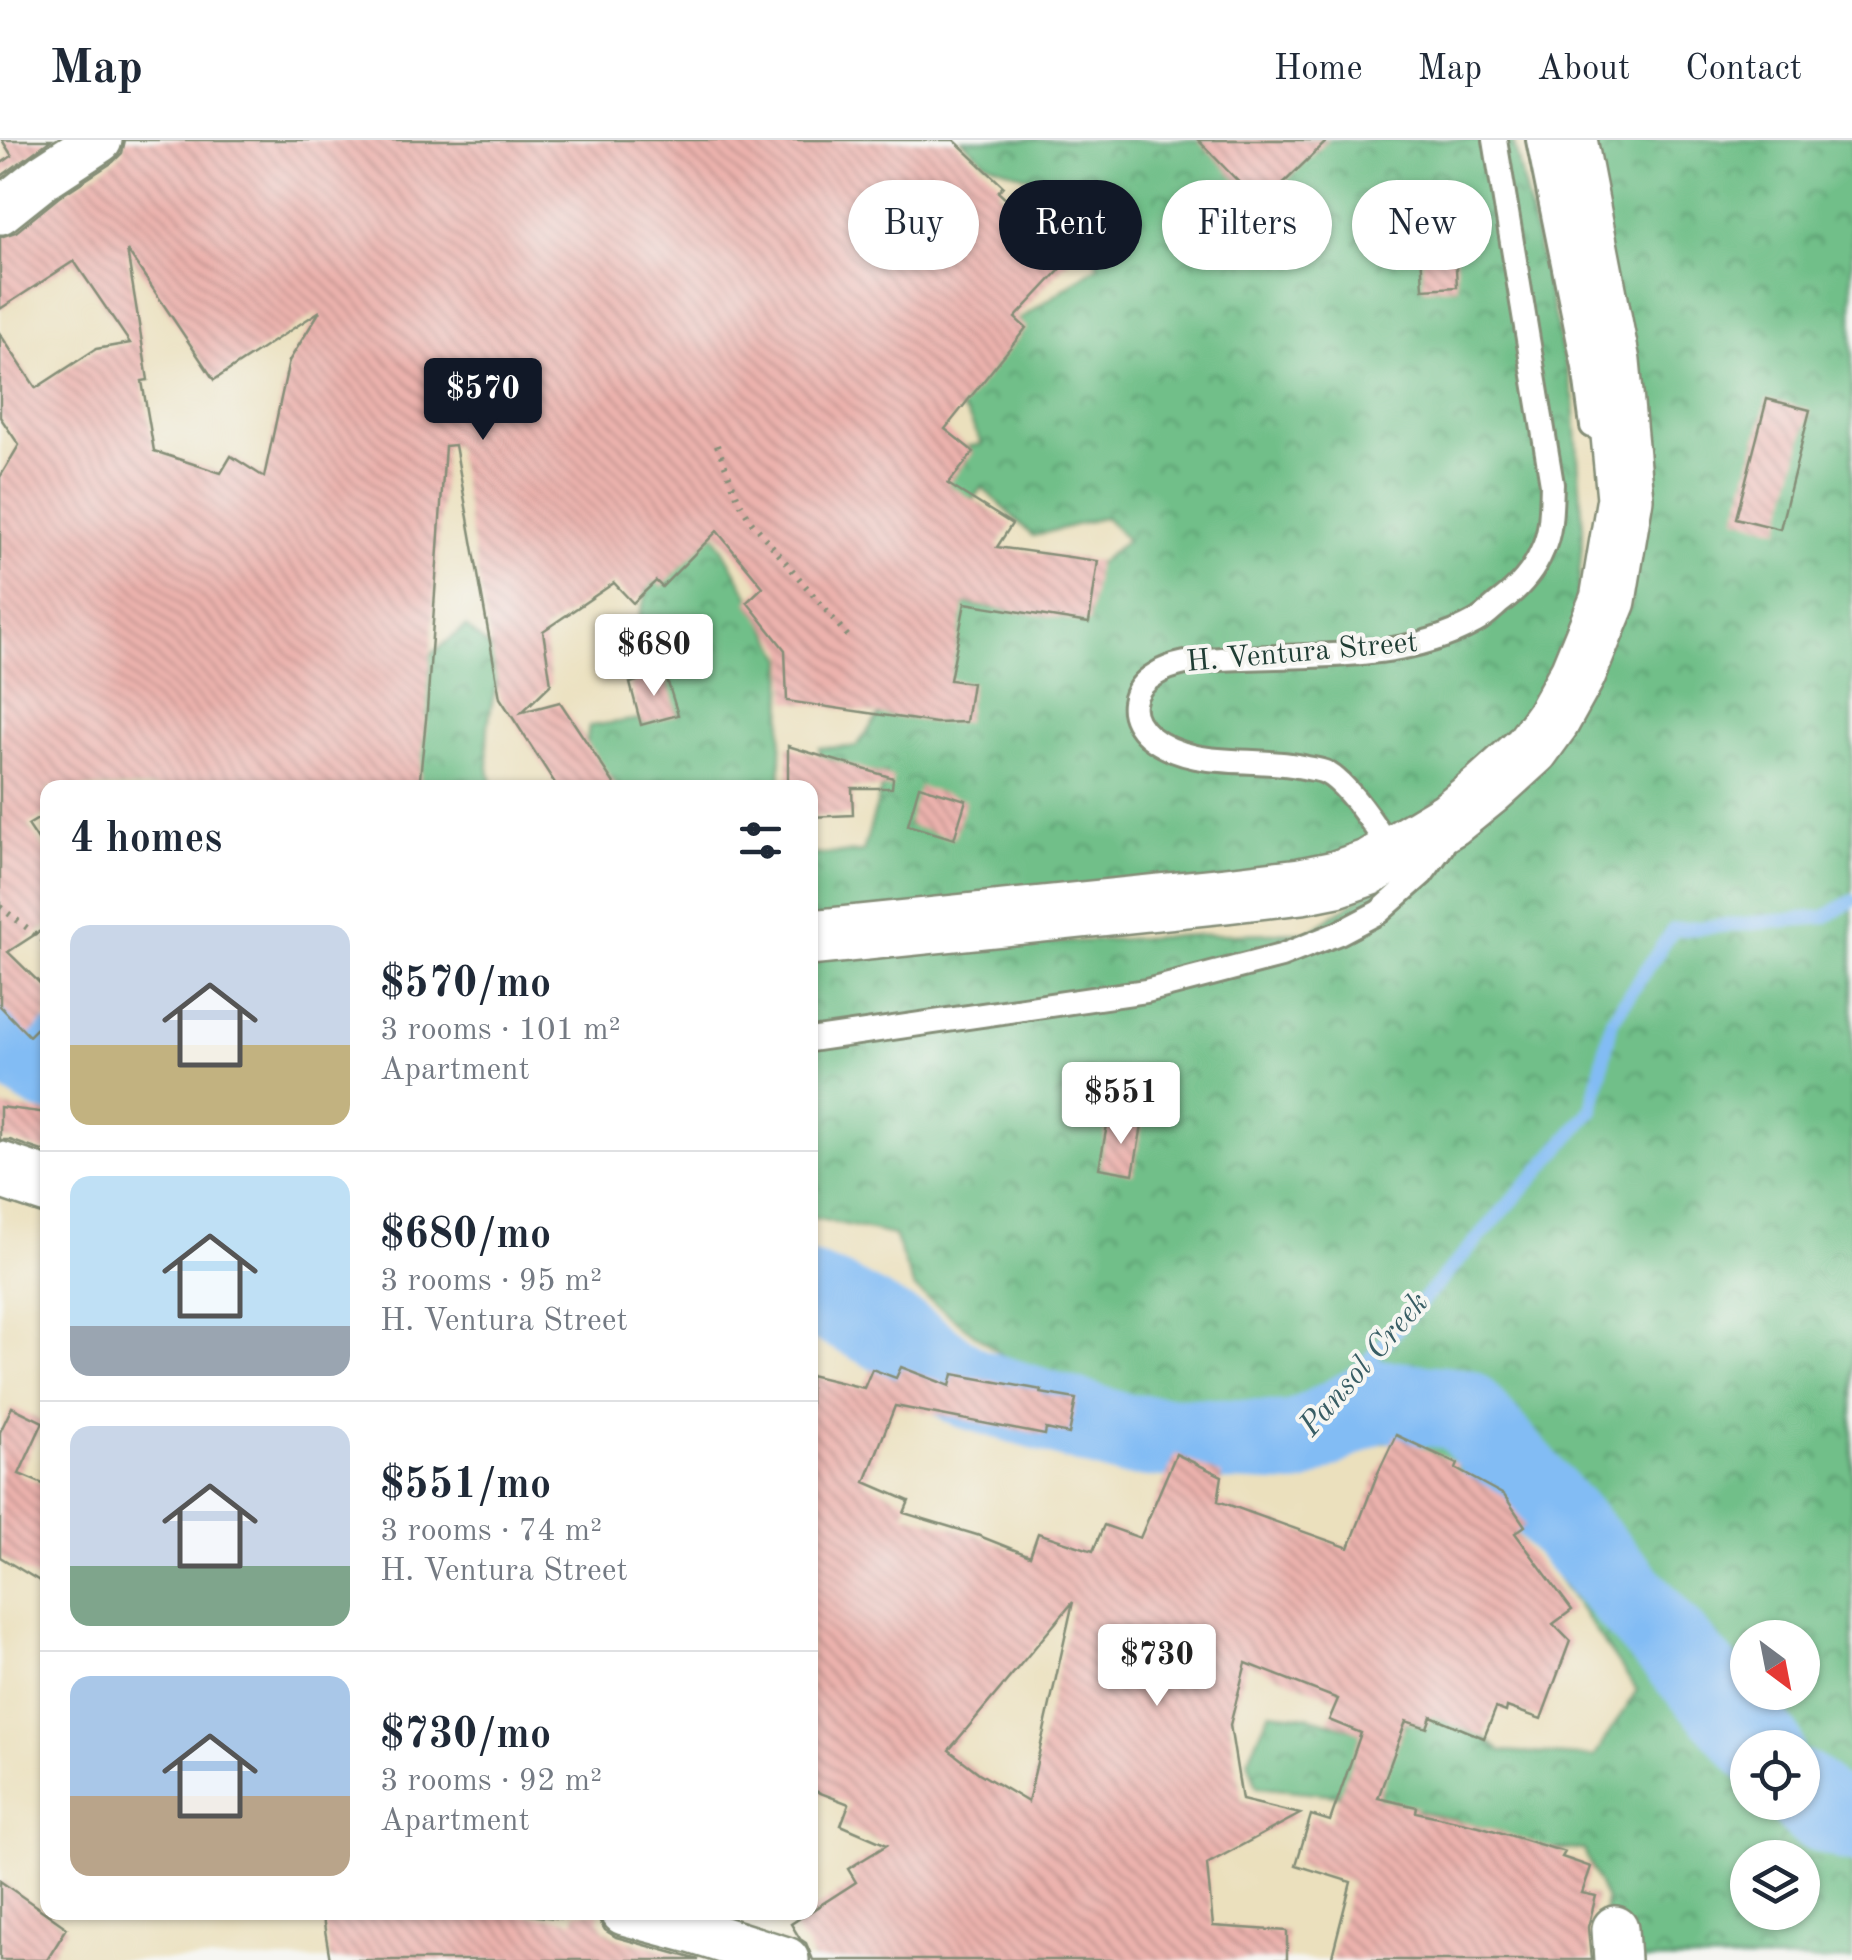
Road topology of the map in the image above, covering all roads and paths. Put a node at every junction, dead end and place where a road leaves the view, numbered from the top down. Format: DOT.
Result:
graph roads {
  1 [pos="98,140"];
  2 [pos="1495,140"];
  3 [pos="1538,140"];
  4 [pos="1569,140"];
  5 [pos="0,211"];
  6 [pos="1594,440"];
  7 [pos="718,445"];
  8 [pos="1600,510"];
  9 [pos="1590,576"];
  10 [pos="851,640"];
  11 [pos="1450,818"];
  12 [pos="1393,854"];
  13 [pos="0,907"];
  14 [pos="818,937"];
  15 [pos="40,938"];
  16 [pos="818,1039"];
  17 [pos="0,1170"];
  18 [pos="40,1183"];
  19 [pos="654,1920"];
  20 [pos="786,1960"];
  1 -- 5 [label="street"];
  2 -- 12 [label="lane, H. Ventura Street"];
  3 -- 6 [label="lane"];
  4 -- 11 [label="street"];
  7 -- 10 [label="path"];
  8 -- 9 [label="lane"];
  11 -- 12 [label="street"];
  11 -- 16 [label="lane"];
  12 -- 14 [label="street"];
  13 -- 15 [label="path"];
  17 -- 18 [label="street"];
  19 -- 20 [label="street"];
}
